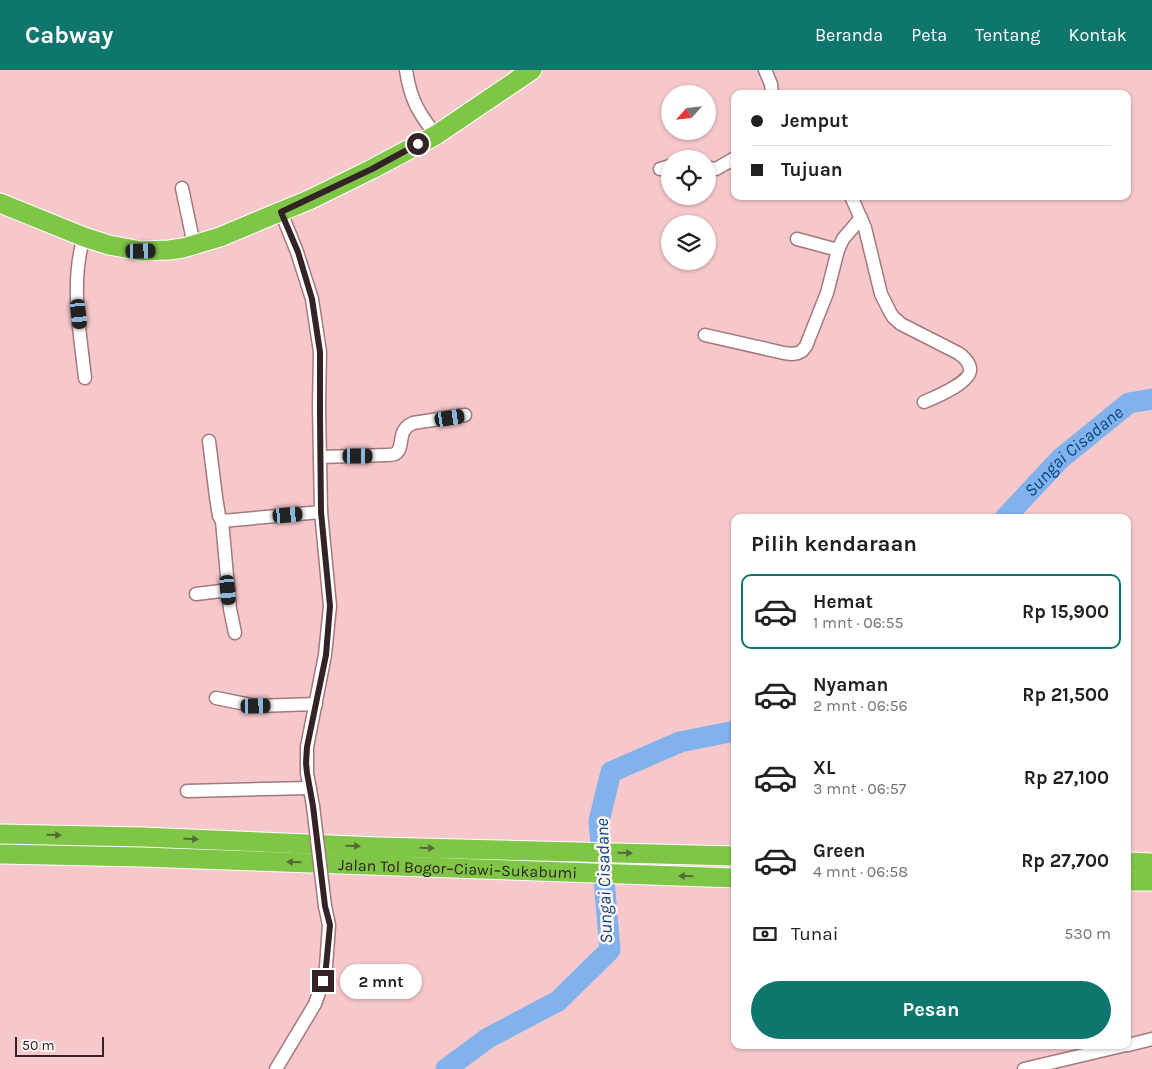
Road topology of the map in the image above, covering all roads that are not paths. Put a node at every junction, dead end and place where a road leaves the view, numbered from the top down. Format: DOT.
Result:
graph roads {
  1 [pos="406,70"];
  2 [pos="532,70"];
  3 [pos="765,70"];
  4 [pos="772,90"];
  5 [pos="436,135"];
  6 [pos="731,160"];
  7 [pos="716,169"];
  8 [pos="182,188"];
  9 [pos="853,200"];
  10 [pos="0,203"];
  11 [pos="281,212"];
  12 [pos="861,218"];
  13 [pos="84,237"];
  14 [pos="797,239"];
  15 [pos="194,245"];
  16 [pos="838,250"];
  17 [pos="705,335"];
  18 [pos="85,378"];
  19 [pos="924,402"];
  20 [pos="465,415"];
  21 [pos="209,441"];
  22 [pos="320,457"];
  23 [pos="321,512"];
  24 [pos="222,521"];
  25 [pos="228,590"];
  26 [pos="196,594"];
  27 [pos="235,633"];
  28 [pos="216,698"];
  29 [pos="316,704"];
  30 [pos="310,788"];
  31 [pos="187,791"];
  32 [pos="2,834"];
  33 [pos="5,854"];
  34 [pos="378,856"];
  35 [pos="731,856"];
  36 [pos="1131,862"];
  37 [pos="1152,863"];
  38 [pos="731,878"];
  39 [pos="1131,881"];
  40 [pos="1152,881"];
  41 [pos="1152,1039"];
  42 [pos="1131,1044"];
  43 [pos="1110,1049"];
  44 [pos="276,1069"];
  45 [pos="1024,1069"];
  1 -- 5 [label="street"];
  2 -- 5 [label="highway"];
  3 -- 4 [label="street"];
  5 -- 11 [label="highway"];
  6 -- 7 [label="street"];
  8 -- 15 [label="street"];
  9 -- 12 [label="street"];
  10 -- 13 [label="highway"];
  11 -- 15 [label="highway"];
  11 -- 22 [label="street"];
  12 -- 16 [label="street"];
  12 -- 19 [label="street"];
  13 -- 15 [label="highway"];
  13 -- 18 [label="street"];
  14 -- 16 [label="street"];
  16 -- 17 [label="street"];
  20 -- 22 [label="street"];
  21 -- 24 [label="street"];
  22 -- 23 [label="street"];
  23 -- 24 [label="street"];
  23 -- 29 [label="street"];
  24 -- 25 [label="street"];
  25 -- 26 [label="street"];
  25 -- 27 [label="street"];
  28 -- 29 [label="street"];
  29 -- 30 [label="street"];
  30 -- 31 [label="street"];
  30 -- 44 [label="street, bridge"];
  32 -- 34 [label="highway, Jalan Tol Bogor–Ciawi–Sukabumi, one-way"];
  34 -- 33 [label="highway, Jalan Tol Bogor–Ciawi–Sukabumi, one-way"];
  34 -- 35 [label="highway, Jalan Tol Bogor–Ciawi–Sukabumi, one-way"];
  38 -- 34 [label="highway, Jalan Tol Bogor–Ciawi–Sukabumi, one-way"];
  36 -- 37 [label="highway"];
  39 -- 40 [label="highway"];
  41 -- 42 [label="street"];
  43 -- 45 [label="street"];
}
